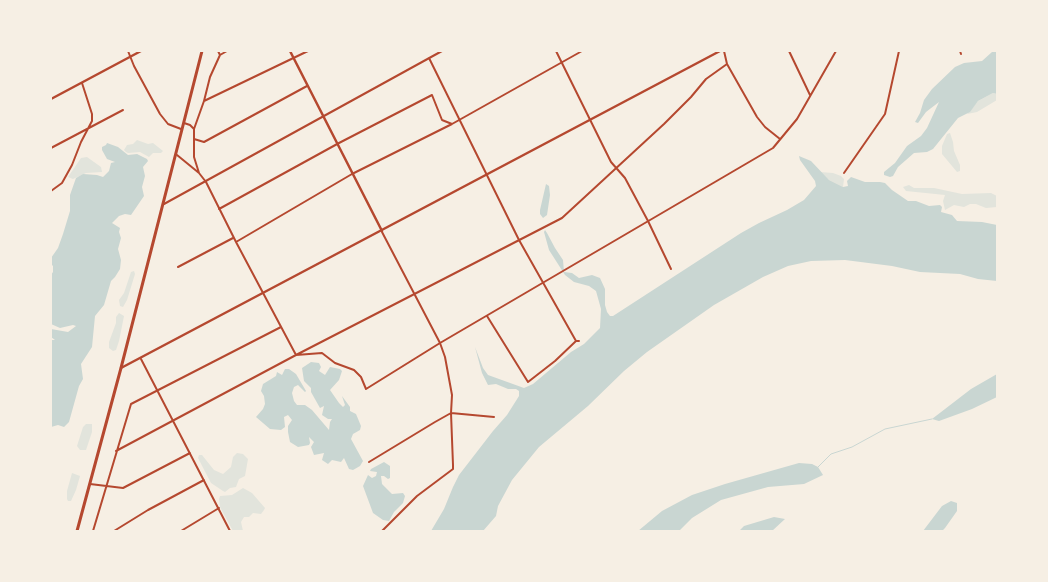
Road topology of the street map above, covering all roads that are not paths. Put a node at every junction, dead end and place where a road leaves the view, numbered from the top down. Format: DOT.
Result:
graph roads {
  1 [pos="128,51"];
  2 [pos="142,51"];
  3 [pos="202,51"];
  4 [pos="218,51"];
  5 [pos="227,51"];
  6 [pos="290,51"];
  7 [pos="308,51"];
  8 [pos="442,51"];
  9 [pos="556,51"];
  10 [pos="582,51"];
  11 [pos="720,51"];
  12 [pos="724,51"];
  13 [pos="836,51"];
  14 [pos="899,51"];
  15 [pos="791,52"];
  16 [pos="220,55"];
  17 [pos="131,57"];
  18 [pos="293,58"];
  19 [pos="429,58"];
  20 [pos="563,63"];
  21 [pos="727,64"];
  22 [pos="82,83"];
  23 [pos="307,86"];
  24 [pos="810,95"];
  25 [pos="51,99"];
  26 [pos="204,101"];
  27 [pos="123,110"];
  28 [pos="322,117"];
  29 [pos="459,119"];
  30 [pos="590,121"];
  31 [pos="184,123"];
  32 [pos="452,124"];
  33 [pos="88,128"];
  34 [pos="182,129"];
  35 [pos="194,129"];
  36 [pos="194,139"];
  37 [pos="780,139"];
  38 [pos="336,144"];
  39 [pos="51,148"];
  40 [pos="176,154"];
  41 [pos="616,167"];
  42 [pos="199,173"];
  43 [pos="844,173"];
  44 [pos="352,174"];
  45 [pos="487,176"];
  46 [pos="206,182"];
  47 [pos="51,191"];
  48 [pos="163,204"];
  49 [pos="219,208"];
  50 [pos="648,221"];
  51 [pos="382,231"];
  52 [pos="234,238"];
  53 [pos="520,240"];
  54 [pos="236,242"];
  55 [pos="178,267"];
  56 [pos="671,269"];
  57 [pos="544,283"];
  58 [pos="263,294"];
  59 [pos="415,294"];
  60 [pos="488,316"];
  61 [pos="281,327"];
  62 [pos="576,341"];
  63 [pos="579,341"];
  64 [pos="440,343"];
  65 [pos="296,355"];
  66 [pos="141,359"];
  67 [pos="121,368"];
  68 [pos="158,391"];
  69 [pos="451,413"];
  70 [pos="494,417"];
  71 [pos="174,421"];
  72 [pos="116,451"];
  73 [pos="190,453"];
  74 [pos="369,462"];
  75 [pos="204,480"];
  76 [pos="90,484"];
  77 [pos="107,486"];
  78 [pos="219,508"];
  79 [pos="77,531"];
  80 [pos="93,531"];
  81 [pos="114,531"];
  82 [pos="181,531"];
  83 [pos="230,531"];
  84 [pos="382,531"];
  1 -- 17 [label="street"];
  2 -- 17 [label="street"];
  3 -- 31 [label="main road"];
  4 -- 16 [label="street"];
  5 -- 16 [label="street"];
  6 -- 18 [label="street"];
  7 -- 18 [label="street"];
  8 -- 19 [label="street"];
  9 -- 20 [label="street"];
  10 -- 20 [label="street"];
  11 -- 30 [label="street"];
  12 -- 21 [label="street"];
  13 -- 24 [label="street"];
  14 -- 43 [label="street"];
  15 -- 24 [label="street"];
  16 -- 26 [label="street"];
  17 -- 22 [label="street"];
  17 -- 34 [label="street"];
  18 -- 23 [label="street"];
  18 -- 26 [label="street"];
  19 -- 28 [label="street"];
  19 -- 29 [label="street"];
  20 -- 29 [label="street"];
  20 -- 30 [label="street"];
  21 -- 37 [label="street"];
  21 -- 41 [label="street"];
  22 -- 25 [label="street"];
  22 -- 33 [label="street"];
  23 -- 28 [label="street"];
  23 -- 36 [label="street"];
  24 -- 37 [label="street"];
  26 -- 35 [label="street"];
  27 -- 33 [label="street"];
  28 -- 38 [label="street"];
  28 -- 46 [label="street"];
  29 -- 32 [label="street"];
  29 -- 45 [label="street"];
  30 -- 41 [label="street"];
  30 -- 45 [label="street"];
  31 -- 34 [label="main road"];
  31 -- 35 [label="street"];
  32 -- 38 [label="street"];
  32 -- 44 [label="street"];
  33 -- 39 [label="street"];
  33 -- 47 [label="street"];
  34 -- 40 [label="main road"];
  35 -- 36 [label="street"];
  36 -- 42 [label="street"];
  37 -- 50 [label="street"];
  38 -- 44 [label="street"];
  38 -- 49 [label="street"];
  40 -- 42 [label="street"];
  40 -- 48 [label="main road"];
  41 -- 50 [label="street"];
  41 -- 53 [label="street"];
  42 -- 46 [label="street"];
  44 -- 51 [label="street"];
  44 -- 54 [label="street"];
  45 -- 51 [label="street"];
  45 -- 53 [label="street"];
  46 -- 48 [label="street"];
  46 -- 49 [label="street"];
  48 -- 67 [label="main road"];
  49 -- 52 [label="street"];
  50 -- 56 [label="street"];
  50 -- 57 [label="street"];
  51 -- 58 [label="street"];
  51 -- 59 [label="street"];
  52 -- 54 [label="street"];
  52 -- 55 [label="street"];
  53 -- 57 [label="street"];
  53 -- 59 [label="street"];
  54 -- 58 [label="street"];
  57 -- 60 [label="street"];
  57 -- 62 [label="street"];
  58 -- 61 [label="street"];
  58 -- 66 [label="street"];
  59 -- 64 [label="street"];
  59 -- 65 [label="street"];
  60 -- 62 [label="street"];
  60 -- 64 [label="street"];
  61 -- 65 [label="street"];
  61 -- 68 [label="street"];
  62 -- 63 [label="street"];
  64 -- 65 [label="street"];
  64 -- 69 [label="street"];
  65 -- 71 [label="street"];
  66 -- 67 [label="street"];
  66 -- 68 [label="street"];
  67 -- 76 [label="main road"];
  68 -- 71 [label="street"];
  68 -- 72 [label="street"];
  69 -- 70 [label="street"];
  69 -- 74 [label="street"];
  69 -- 84 [label="street"];
  71 -- 72 [label="street"];
  71 -- 73 [label="street"];
  72 -- 77 [label="street"];
  73 -- 75 [label="street"];
  73 -- 77 [label="street"];
  75 -- 78 [label="street"];
  75 -- 81 [label="street"];
  76 -- 77 [label="street"];
  76 -- 79 [label="main road"];
  77 -- 80 [label="street"];
  78 -- 82 [label="street"];
  78 -- 83 [label="street"];
}
